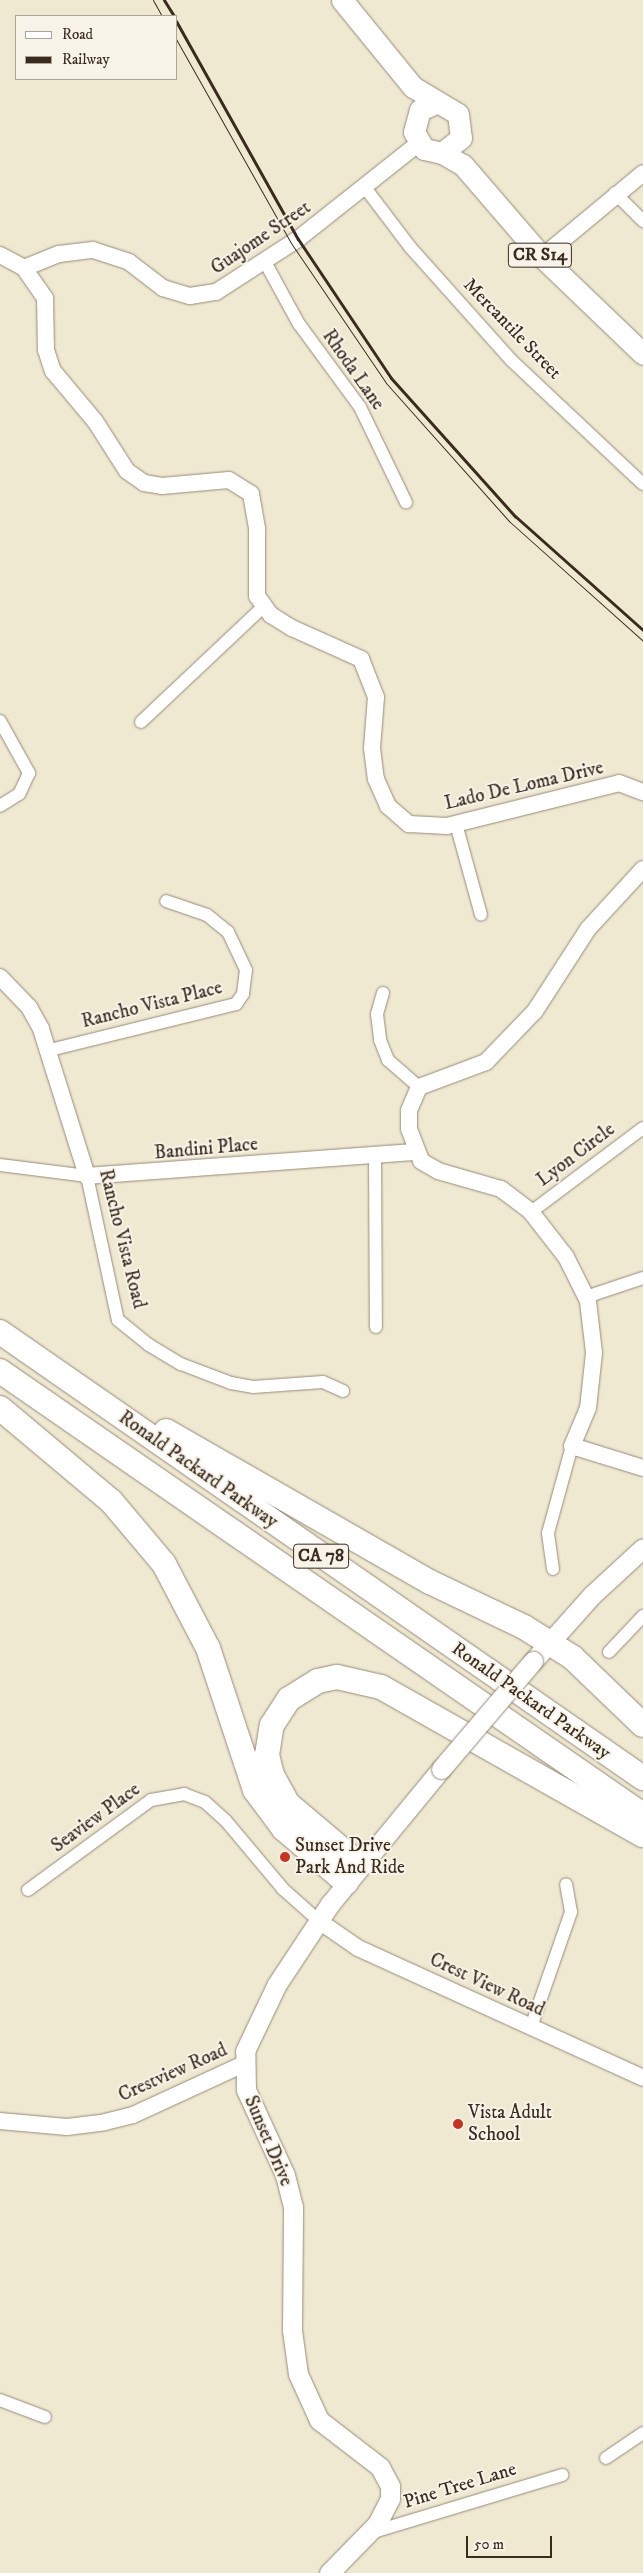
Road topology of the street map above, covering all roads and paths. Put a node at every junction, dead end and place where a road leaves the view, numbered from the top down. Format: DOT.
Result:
graph roads {
  1 [pos="329,0"];
  2 [pos="342,0"];
  3 [pos="436,103"];
  4 [pos="416,116"];
  5 [pos="461,138"];
  6 [pos="418,143"];
  7 [pos="442,153"];
  8 [pos="643,173"];
  9 [pos="366,189"];
  10 [pos="615,193"];
  11 [pos="643,221"];
  12 [pos="546,253"];
  13 [pos="0,255"];
  14 [pos="265,262"];
  15 [pos="24,268"];
  16 [pos="643,340"];
  17 [pos="643,354"];
  18 [pos="643,484"];
  19 [pos="406,502"];
  20 [pos="263,607"];
  21 [pos="0,720"];
  22 [pos="141,722"];
  23 [pos="643,792"];
  24 [pos="0,806"];
  25 [pos="456,824"];
  26 [pos="643,869"];
  27 [pos="166,901"];
  28 [pos="481,915"];
  29 [pos="0,977"];
  30 [pos="383,993"];
  31 [pos="50,1050"];
  32 [pos="419,1087"];
  33 [pos="643,1128"];
  34 [pos="416,1152"];
  35 [pos="375,1156"];
  36 [pos="0,1165"];
  37 [pos="87,1176"];
  38 [pos="531,1212"];
  39 [pos="643,1278"];
  40 [pos="586,1297"];
  41 [pos="376,1327"];
  42 [pos="0,1331"];
  43 [pos="0,1371"];
  44 [pos="343,1391"];
  45 [pos="0,1408"];
  46 [pos="572,1446"];
  47 [pos="643,1468"];
  48 [pos="643,1548"];
  49 [pos="553,1569"];
  50 [pos="643,1616"];
  51 [pos="548,1642"];
  52 [pos="609,1652"];
  53 [pos="643,1725"];
  54 [pos="643,1778"];
  55 [pos="643,1815"];
  56 [pos="643,1835"];
  57 [pos="352,1873"];
  58 [pos="566,1884"];
  59 [pos="28,1890"];
  60 [pos="319,1921"];
  61 [pos="531,2027"];
  62 [pos="244,2064"];
  63 [pos="643,2078"];
  64 [pos="0,2121"];
  65 [pos="0,2400"];
  66 [pos="45,2417"];
  67 [pos="643,2433"];
  68 [pos="606,2458"];
  69 [pos="562,2475"];
  70 [pos="368,2533"];
  71 [pos="328,2573"];
  1 -- 4 [label="main road"];
  2 -- 3 [label="main road, CR S14"];
  3 -- 4 [label="main road"];
  3 -- 5 [label="main road, CR S14"];
  4 -- 6 [label="main road"];
  5 -- 7 [label="main road"];
  5 -- 12 [label="main road, CR S14"];
  6 -- 7 [label="main road, CR S14"];
  6 -- 9 [label="street, Guajome Street"];
  7 -- 12 [label="main road, CR S14"];
  8 -- 10 [label="street"];
  9 -- 14 [label="street, Guajome Street"];
  9 -- 18 [label="street, Mercantile Street"];
  10 -- 11 [label="street"];
  10 -- 12 [label="street"];
  12 -- 16 [label="main road, CR S14"];
  12 -- 17 [label="main road, CR S14"];
  13 -- 15 [label="street"];
  14 -- 15 [label="street, Guajome Street"];
  14 -- 19 [label="street, Rhoda Lane"];
  15 -- 20 [label="street"];
  20 -- 22 [label="street"];
  20 -- 25 [label="street, Lado De Loma Drive"];
  21 -- 24 [label="street"];
  23 -- 25 [label="street, Lado De Loma Drive"];
  25 -- 28 [label="street"];
  26 -- 32 [label="street"];
  27 -- 31 [label="street, Rancho Vista Place"];
  29 -- 31 [label="street, Rancho Vista Road"];
  30 -- 32 [label="street"];
  31 -- 37 [label="street, Rancho Vista Road"];
  32 -- 34 [label="street"];
  33 -- 38 [label="street, Lyon Circle"];
  34 -- 35 [label="street, Bandini Place"];
  34 -- 38 [label="street"];
  35 -- 37 [label="street, Bandini Place"];
  35 -- 41 [label="street"];
  36 -- 37 [label="street, Bandini Place"];
  37 -- 44 [label="street, Rancho Vista Road"];
  38 -- 40 [label="street"];
  39 -- 40 [label="street"];
  40 -- 46 [label="street"];
  42 -- 51 [label="highway"];
  42 -- 54 [label="highway, Ronald Packard Parkway / CA 78"];
  43 -- 55 [label="highway, Ronald Packard Parkway / CA 78"];
  45 -- 57 [label="highway"];
  46 -- 47 [label="street"];
  46 -- 49 [label="street"];
  48 -- 51 [label="main road, Sunset Drive"];
  50 -- 52 [label="street"];
  51 -- 53 [label="highway"];
  51 -- 57 [label="main road, Sunset Drive, bridge"];
  56 -- 57 [label="highway"];
  57 -- 60 [label="main road, Sunset Drive"];
  58 -- 61 [label="street"];
  59 -- 60 [label="street, Seaview Place"];
  60 -- 61 [label="street, Crest View Road"];
  60 -- 62 [label="main road, Sunset Drive"];
  61 -- 63 [label="street, Crest View Road"];
  62 -- 64 [label="street, Crestview Road"];
  62 -- 70 [label="main road, Sunset Drive"];
  65 -- 66 [label="street"];
  67 -- 68 [label="street"];
  69 -- 70 [label="street, Pine Tree Lane"];
  70 -- 71 [label="main road, Sunset Drive"];
}
